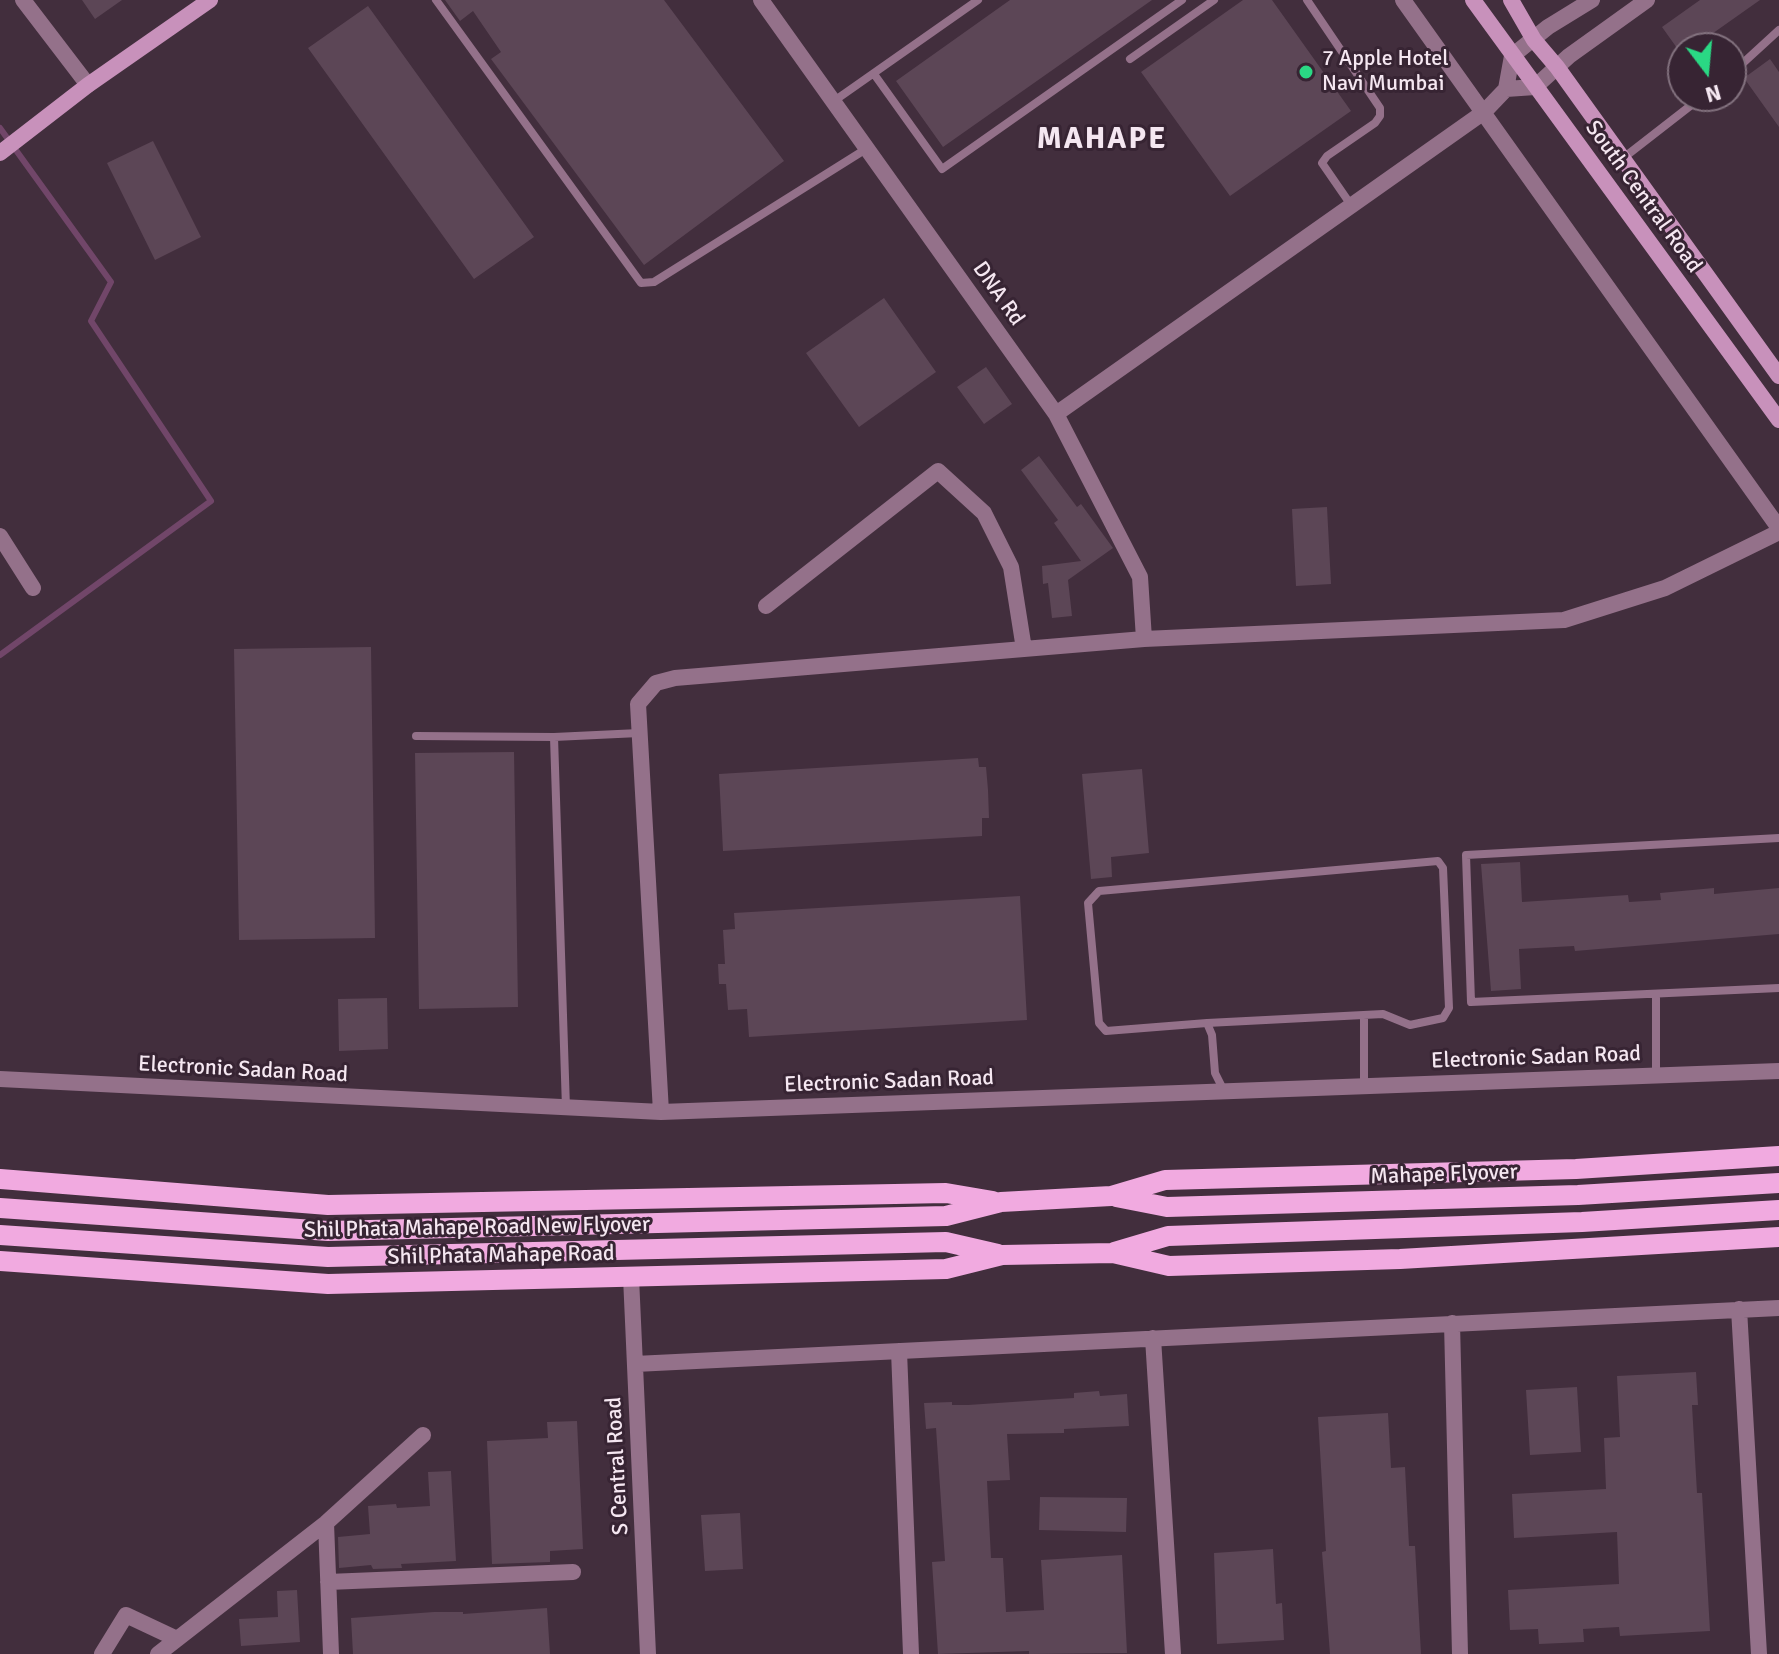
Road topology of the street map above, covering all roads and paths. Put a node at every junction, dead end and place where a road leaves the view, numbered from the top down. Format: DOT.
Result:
graph roads {
  1 [pos="210,0"];
  2 [pos="436,0"];
  3 [pos="761,0"];
  4 [pos="978,0"];
  5 [pos="1182,0"];
  6 [pos="1214,0"];
  7 [pos="1307,0"];
  8 [pos="1403,0"];
  9 [pos="1473,0"];
  10 [pos="1511,0"];
  11 [pos="1592,0"];
  12 [pos="1647,0"];
  13 [pos="28,7"];
  14 [pos="1779,30"];
  15 [pos="1534,40"];
  16 [pos="1512,56"];
  17 [pos="1130,59"];
  18 [pos="1747,59"];
  19 [pos="1557,67"];
  20 [pos="874,74"];
  21 [pos="88,85"];
  22 [pos="1535,87"];
  23 [pos="1506,89"];
  24 [pos="834,101"];
  25 [pos="1484,112"];
  26 [pos="1682,112"];
  27 [pos="867,148"];
  28 [pos="0,153"];
  29 [pos="1622,159"];
  30 [pos="1351,206"];
  31 [pos="1779,376"];
  32 [pos="1056,414"];
  33 [pos="1779,420"];
  34 [pos="1779,530"];
  35 [pos="0,536"];
  36 [pos="33,588"];
  37 [pos="766,606"];
  38 [pos="1144,639"];
  39 [pos="1024,649"];
  40 [pos="640,733"];
  41 [pos="416,736"];
  42 [pos="554,737"];
  43 [pos="1779,838"];
  44 [pos="1779,988"];
  45 [pos="1656,994"];
  46 [pos="1364,1015"];
  47 [pos="1207,1023"];
  48 [pos="1779,1071"];
  49 [pos="1656,1076"];
  50 [pos="0,1079"];
  51 [pos="1364,1086"];
  52 [pos="1224,1091"];
  53 [pos="566,1108"];
  54 [pos="661,1112"];
  55 [pos="1779,1156"];
  56 [pos="0,1179"];
  57 [pos="1779,1183"];
  58 [pos="1111,1196"];
  59 [pos="1001,1202"];
  60 [pos="0,1208"];
  61 [pos="1779,1210"];
  62 [pos="0,1235"];
  63 [pos="1779,1237"];
  64 [pos="1113,1253"];
  65 [pos="1002,1255"];
  66 [pos="0,1261"];
  67 [pos="631,1277"];
  68 [pos="1779,1308"];
  69 [pos="1739,1309"];
  70 [pos="1452,1323"];
  71 [pos="1153,1338"];
  72 [pos="899,1351"];
  73 [pos="635,1364"];
  74 [pos="423,1435"];
  75 [pos="326,1523"];
  76 [pos="573,1572"];
  77 [pos="328,1582"];
  78 [pos="177,1639"];
  79 [pos="102,1654"];
  80 [pos="158,1654"];
  81 [pos="331,1654"];
  82 [pos="648,1654"];
  83 [pos="911,1654"];
  84 [pos="1173,1654"];
  85 [pos="1460,1654"];
  86 [pos="1759,1654"];
  1 -- 21 [label="main road"];
  2 -- 27 [label="lane"];
  3 -- 24 [label="street, DNA Rd"];
  4 -- 20 [label="lane"];
  5 -- 20 [label="lane"];
  6 -- 17 [label="lane"];
  7 -- 30 [label="lane"];
  8 -- 25 [label="street"];
  9 -- 16 [label="main road, South Central Road"];
  10 -- 15 [label="main road, South Central Road"];
  11 -- 15 [label="street"];
  12 -- 19 [label="street"];
  13 -- 21 [label="street"];
  14 -- 18 [label="lane"];
  15 -- 16 [label="street"];
  15 -- 19 [label="main road, South Central Road"];
  16 -- 22 [label="main road, South Central Road"];
  16 -- 23 [label="street"];
  19 -- 22 [label="street"];
  19 -- 29 [label="main road, South Central Road"];
  20 -- 24 [label="lane"];
  21 -- 28 [label="main road"];
  22 -- 23 [label="street"];
  22 -- 33 [label="main road, South Central Road"];
  23 -- 25 [label="street"];
  24 -- 27 [label="street, DNA Rd"];
  25 -- 30 [label="street"];
  25 -- 34 [label="street"];
  26 -- 29 [label="lane"];
  27 -- 32 [label="street, DNA Rd"];
  29 -- 31 [label="main road, South Central Road"];
  30 -- 32 [label="street"];
  32 -- 38 [label="street, DNA Rd"];
  34 -- 38 [label="street"];
  35 -- 36 [label="street"];
  37 -- 39 [label="street"];
  38 -- 39 [label="street"];
  39 -- 40 [label="street"];
  40 -- 42 [label="lane"];
  40 -- 54 [label="street"];
  41 -- 42 [label="lane"];
  42 -- 53 [label="lane"];
  43 -- 45 [label="lane"];
  44 -- 45 [label="lane"];
  45 -- 49 [label="lane"];
  46 -- 47 [label="lane"];
  46 -- 47 [label="lane"];
  46 -- 51 [label="lane"];
  47 -- 52 [label="lane"];
  48 -- 49 [label="street, Electronic Sadan Road"];
  49 -- 51 [label="street, Electronic Sadan Road"];
  50 -- 53 [label="street, Electronic Sadan Road"];
  51 -- 52 [label="street, Electronic Sadan Road"];
  52 -- 54 [label="street, Electronic Sadan Road"];
  53 -- 54 [label="street, Electronic Sadan Road"];
  55 -- 58 [label="main road"];
  56 -- 59 [label="main road"];
  57 -- 58 [label="main road, Mahape Flyover"];
  58 -- 59 [label="main road"];
  59 -- 60 [label="main road, Shil Phata Mahape Road New Flyover"];
  61 -- 64 [label="main road"];
  62 -- 65 [label="main road, Shil Phata Mahape Road New Flyover"];
  63 -- 64 [label="main road"];
  64 -- 65 [label="main road"];
  65 -- 67 [label="main road, Shil Phata Mahape Road"];
  66 -- 67 [label="main road, Shil Phata Mahape Road"];
  67 -- 73 [label="street, S Central Road"];
  68 -- 69 [label="street"];
  69 -- 70 [label="street"];
  69 -- 86 [label="street"];
  70 -- 71 [label="street"];
  70 -- 85 [label="street"];
  71 -- 72 [label="street"];
  71 -- 84 [label="street"];
  72 -- 73 [label="street"];
  72 -- 83 [label="street"];
  73 -- 82 [label="street, S Central Road"];
  74 -- 75 [label="street"];
  75 -- 77 [label="street"];
  75 -- 78 [label="street"];
  76 -- 77 [label="street"];
  77 -- 81 [label="street"];
  78 -- 79 [label="street"];
  78 -- 80 [label="street"];
}
